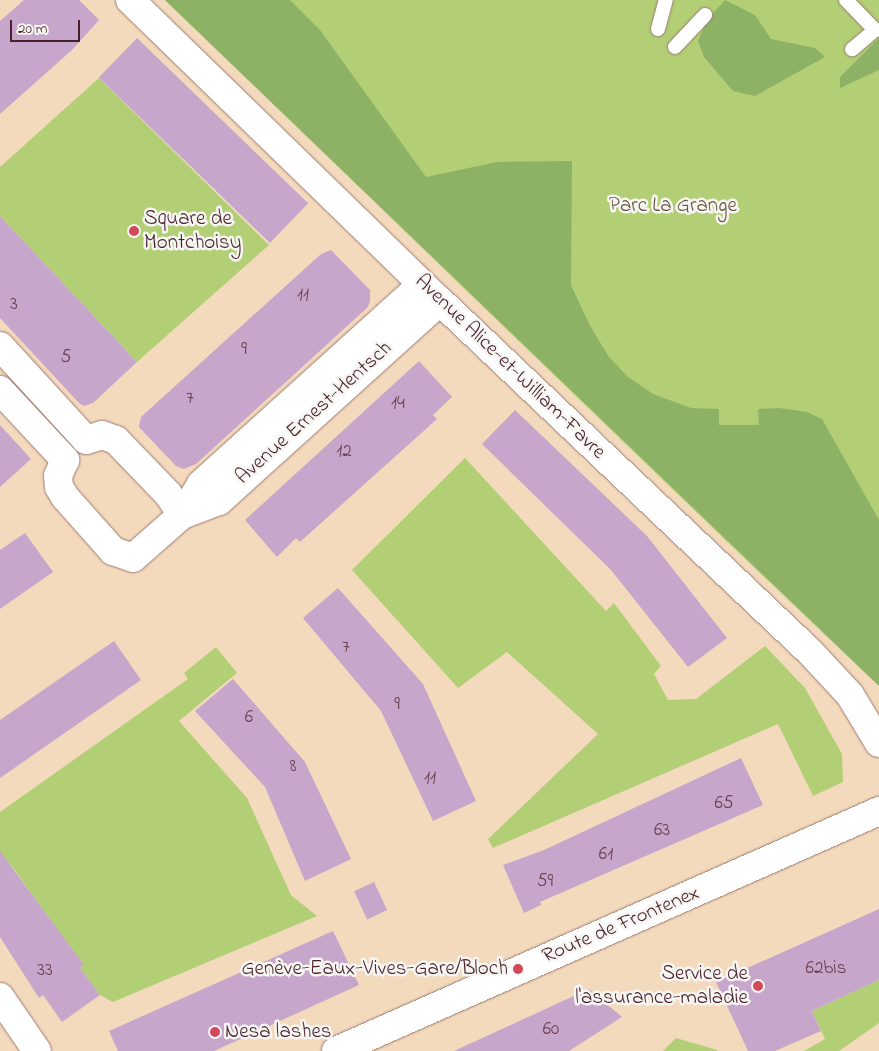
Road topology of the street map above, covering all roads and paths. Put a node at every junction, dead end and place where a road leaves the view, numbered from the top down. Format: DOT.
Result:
graph roads {
  1 [pos="130,0"];
  2 [pos="666,0"];
  3 [pos="846,0"];
  4 [pos="705,15"];
  5 [pos="877,27"];
  6 [pos="658,29"];
  7 [pos="675,47"];
  8 [pos="852,50"];
  9 [pos="431,293"];
  10 [pos="0,346"];
  11 [pos="0,390"];
  12 [pos="86,440"];
  13 [pos="65,460"];
  14 [pos="182,515"];
  15 [pos="869,714"];
  16 [pos="879,743"];
  17 [pos="879,811"];
  18 [pos="0,997"];
  19 [pos="37,1051"];
  20 [pos="336,1051"];
  1 -- 9 [label="street, Avenue Alice-et-William-Favre"];
  2 -- 6 [label="lane"];
  3 -- 5 [label="lane"];
  4 -- 7 [label="lane"];
  5 -- 8 [label="lane"];
  9 -- 14 [label="street, Avenue Ernest-Hentsch"];
  9 -- 15 [label="street, Avenue Alice-et-William-Favre"];
  10 -- 12 [label="street"];
  11 -- 13 [label="street"];
  12 -- 13 [label="street"];
  12 -- 14 [label="street"];
  13 -- 14 [label="street, Avenue Ernest-Hentsch"];
  15 -- 16 [label="street, Avenue Alice-et-William-Favre"];
  17 -- 20 [label="street, Route de Frontenex"];
  18 -- 19 [label="street"];
}
